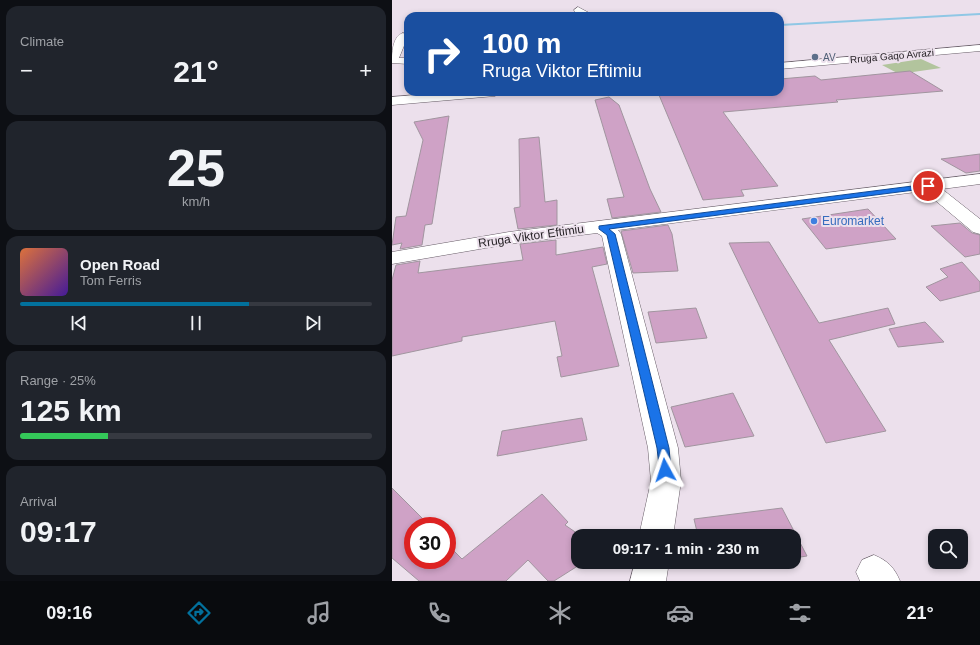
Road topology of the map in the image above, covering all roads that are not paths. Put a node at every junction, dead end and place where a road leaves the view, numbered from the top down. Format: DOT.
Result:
graph roads {
  1 [pos="403,36"];
  2 [pos="980,48"];
  3 [pos="404,61"];
  4 [pos="784,66"];
  5 [pos="449,96"];
  6 [pos="392,101"];
  7 [pos="980,179"];
  8 [pos="928,186"];
  9 [pos="602,227"];
  10 [pos="980,228"];
  11 [pos="392,258"];
  12 [pos="657,529"];
  13 [pos="651,569"];
  14 [pos="648,581"];
  1 -- 3 [label="street"];
  2 -- 4 [label="street, Rruga Gaqo Avrazi"];
  5 -- 6 [label="street"];
  7 -- 8 [label="street, Rruga Viktor Eftimiu"];
  8 -- 9 [label="street, Rruga Viktor Eftimiu"];
  8 -- 10 [label="street"];
  9 -- 11 [label="street, Rruga Viktor Eftimiu"];
  9 -- 12 [label="street"];
  13 -- 14 [label="street"];
}
